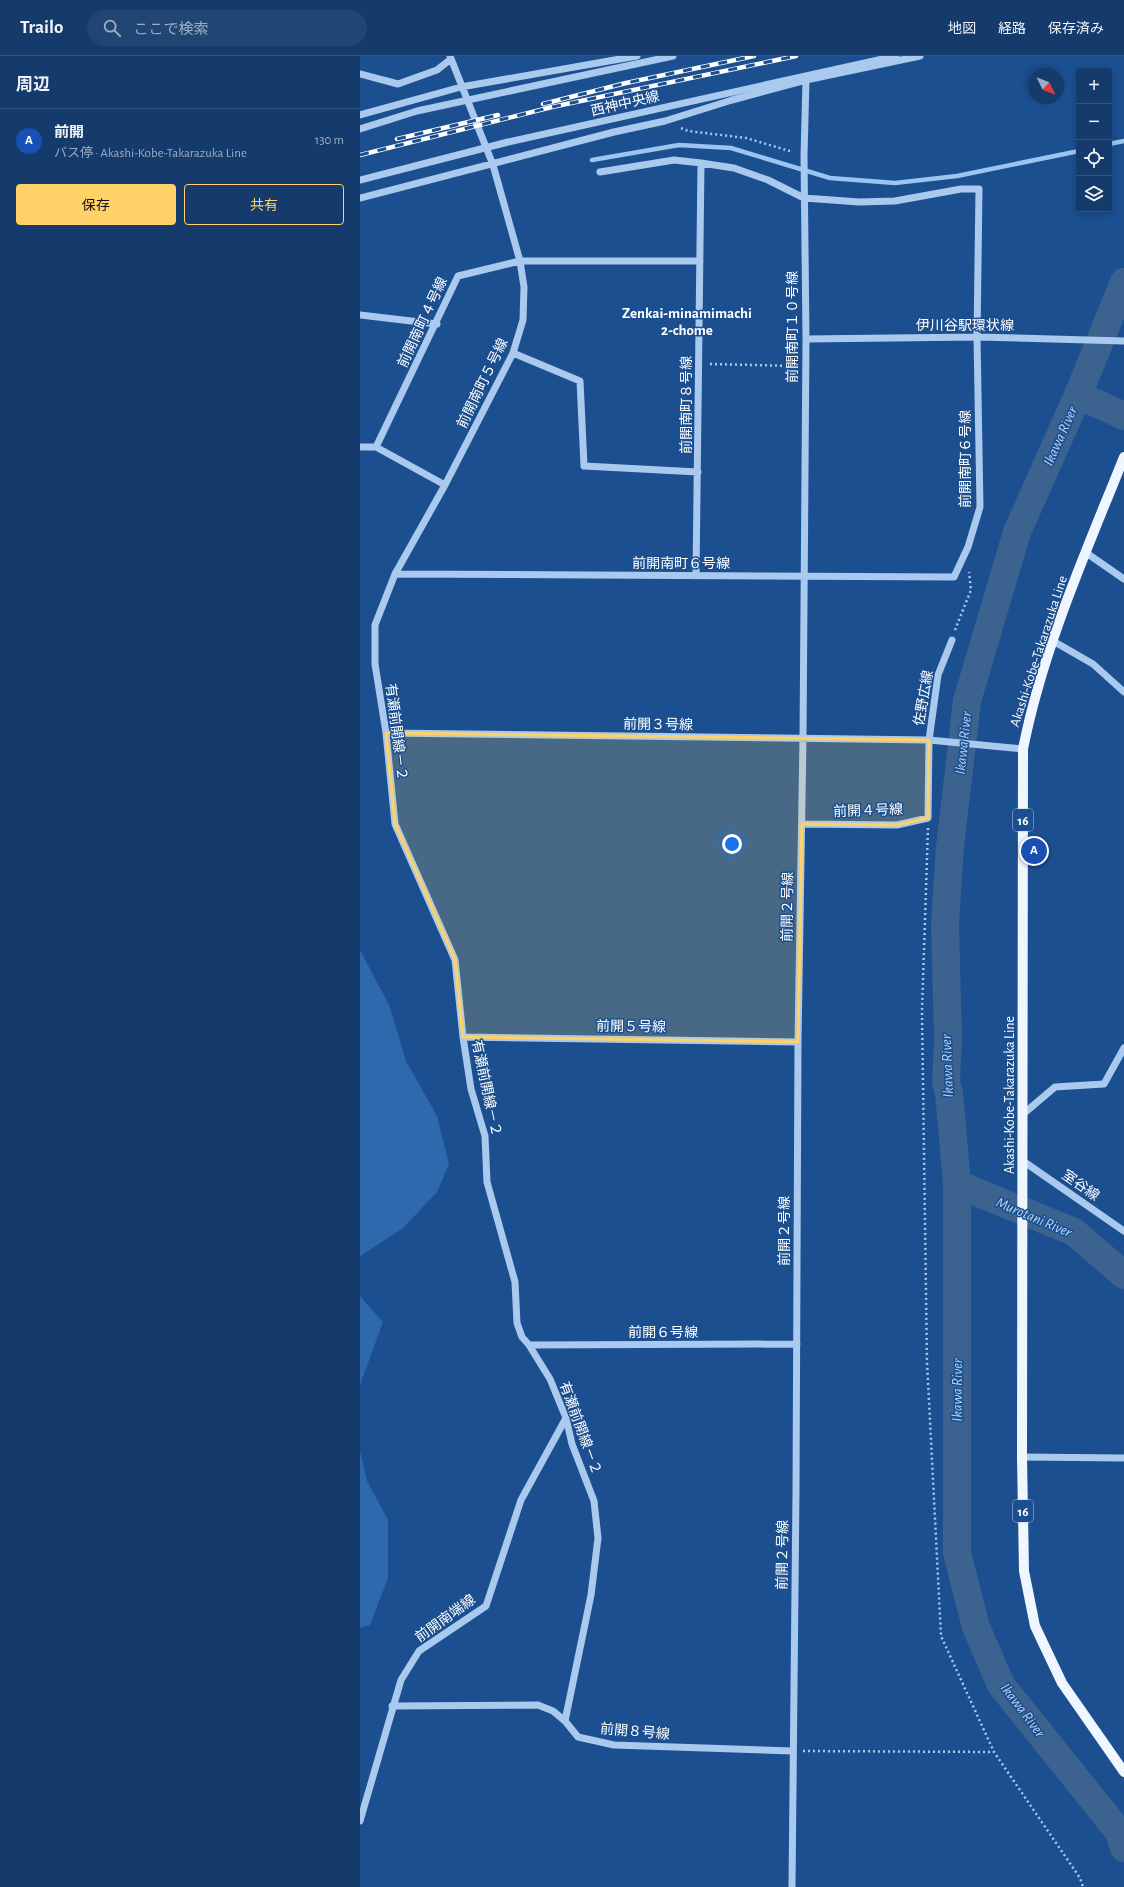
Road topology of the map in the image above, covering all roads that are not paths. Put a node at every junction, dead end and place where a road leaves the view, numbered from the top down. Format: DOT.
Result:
graph roads {
  1 [pos="638,56"];
  2 [pos="673,56"];
  3 [pos="896,56"];
  4 [pos="920,56"];
  5 [pos="450,58"];
  6 [pos="360,74"];
  7 [pos="806,80"];
  8 [pos="461,87"];
  9 [pos="360,115"];
  10 [pos="360,129"];
  11 [pos="701,163"];
  12 [pos="493,164"];
  13 [pos="600,172"];
  14 [pos="360,180"];
  15 [pos="360,198"];
  16 [pos="804,198"];
  17 [pos="520,261"];
  18 [pos="700,261"];
  19 [pos="360,315"];
  20 [pos="437,324"];
  21 [pos="977,337"];
  22 [pos="806,339"];
  23 [pos="1124,341"];
  24 [pos="513,352"];
  25 [pos="360,447"];
  26 [pos="376,447"];
  27 [pos="1124,457"];
  28 [pos="698,472"];
  29 [pos="446,484"];
  30 [pos="1086,552"];
  31 [pos="395,574"];
  32 [pos="804,575"];
  33 [pos="696,576"];
  34 [pos="1124,579"];
  35 [pos="952,640"];
  36 [pos="1053,641"];
  37 [pos="1124,692"];
  38 [pos="386,733"];
  39 [pos="803,738"];
  40 [pos="929,740"];
  41 [pos="1023,749"];
  42 [pos="802,824"];
  43 [pos="463,1037"];
  44 [pos="798,1042"];
  45 [pos="1124,1048"];
  46 [pos="1022,1115"];
  47 [pos="1023,1161"];
  48 [pos="1124,1231"];
  49 [pos="797,1344"];
  50 [pos="529,1345"];
  51 [pos="566,1418"];
  52 [pos="1022,1457"];
  53 [pos="1124,1458"];
  54 [pos="392,1706"];
  55 [pos="565,1721"];
  56 [pos="792,1751"];
  57 [pos="1124,1772"];
  58 [pos="360,1821"];
  59 [pos="792,1887"];
  1 -- 8 [label="street"];
  2 -- 10 [label="street, bridge"];
  3 -- 14 [label="street, 西神中央線, bridge"];
  4 -- 7 [label="street, 西神中央線"];
  5 -- 6 [label="street"];
  5 -- 8 [label="street, 前開南町５号線"];
  7 -- 12 [label="street, 西神中央線"];
  7 -- 16 [label="street, 前開南町１０号線"];
  8 -- 9 [label="street"];
  8 -- 12 [label="street, 前開南町５号線"];
  11 -- 13 [label="street, 前開南町６号線"];
  11 -- 16 [label="street, 前開南町６号線"];
  11 -- 18 [label="street, 前開南町８号線"];
  12 -- 15 [label="street, 西神中央線"];
  12 -- 17 [label="street, 前開南町５号線"];
  16 -- 21 [label="street, 前開南町６号線"];
  16 -- 22 [label="street, 前開南町１０号線"];
  17 -- 18 [label="street, 前開南町４号線"];
  17 -- 20 [label="street, 前開南町４号線"];
  17 -- 24 [label="street, 前開南町５号線"];
  18 -- 28 [label="street, 前開南町８号線"];
  19 -- 20 [label="street"];
  20 -- 26 [label="street, 前開南町４号線"];
  21 -- 22 [label="street, 伊川谷駅環状線"];
  21 -- 23 [label="street, 伊川谷駅環状線"];
  21 -- 32 [label="street, 前開南町６号線"];
  22 -- 32 [label="street, 前開南町１０号線"];
  24 -- 28 [label="street"];
  24 -- 29 [label="street, 前開南町５号線"];
  25 -- 26 [label="street"];
  26 -- 29 [label="street"];
  27 -- 30 [label="main road, Akashi-Kobe-Takarazuka Line / 16"];
  28 -- 33 [label="street, 前開南町８号線"];
  29 -- 31 [label="street, 前開南町５号線"];
  30 -- 34 [label="street"];
  30 -- 36 [label="main road, Akashi-Kobe-Takarazuka Line / 16"];
  31 -- 33 [label="street, 前開南町６号線"];
  31 -- 38 [label="street, 有瀬前開線－２"];
  32 -- 33 [label="street, 前開南町６号線"];
  32 -- 39 [label="street, 前開２号線"];
  35 -- 40 [label="street, 佐野広線"];
  36 -- 37 [label="street"];
  36 -- 41 [label="main road, Akashi-Kobe-Takarazuka Line / 16"];
  38 -- 39 [label="street, 前開３号線"];
  38 -- 43 [label="street, 有瀬前開線－２"];
  39 -- 40 [label="street, 前開３号線"];
  39 -- 42 [label="street, 前開２号線"];
  40 -- 41 [label="street, 佐野広線"];
  40 -- 42 [label="street, 前開４号線"];
  41 -- 46 [label="main road, Akashi-Kobe-Takarazuka Line / 16"];
  42 -- 44 [label="street, 前開２号線"];
  43 -- 44 [label="street, 前開５号線"];
  43 -- 50 [label="street, 有瀬前開線－２"];
  44 -- 49 [label="street, 前開２号線"];
  45 -- 46 [label="street"];
  46 -- 47 [label="main road, Akashi-Kobe-Takarazuka Line / 16"];
  47 -- 48 [label="street, 室谷線"];
  47 -- 52 [label="main road, Akashi-Kobe-Takarazuka Line / 16"];
  49 -- 50 [label="street, 前開６号線"];
  49 -- 56 [label="street, 前開２号線"];
  50 -- 51 [label="street, 有瀬前開線－２"];
  51 -- 54 [label="street, 前開南端線"];
  51 -- 55 [label="street, 有瀬前開線－２"];
  52 -- 53 [label="street"];
  52 -- 57 [label="main road, Akashi-Kobe-Takarazuka Line / 16"];
  54 -- 55 [label="street, 前開８号線"];
  54 -- 58 [label="street, 前開南端線"];
  55 -- 56 [label="street, 前開８号線"];
  56 -- 59 [label="street, 前開２号線"];
}
